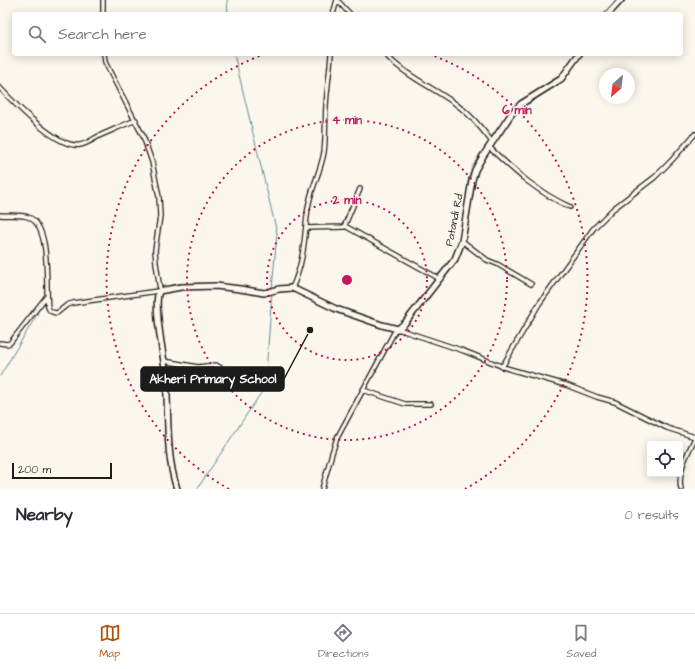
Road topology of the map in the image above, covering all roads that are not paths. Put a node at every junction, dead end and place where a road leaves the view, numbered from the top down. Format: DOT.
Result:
graph roads {
  1 [pos="103,0"];
  2 [pos="337,0"];
  3 [pos="621,0"];
  4 [pos="103,12"];
  5 [pos="334,12"];
  6 [pos="348,12"];
  7 [pos="610,12"];
  8 [pos="104,56"];
  9 [pos="331,56"];
  10 [pos="388,56"];
  11 [pos="578,56"];
  12 [pos="0,88"];
  13 [pos="136,120"];
  14 [pos="695,134"];
  15 [pos="492,142"];
  16 [pos="489,147"];
  17 [pos="360,189"];
  18 [pos="570,207"];
  19 [pos="0,216"];
  20 [pos="345,226"];
  21 [pos="306,228"];
  22 [pos="462,241"];
  23 [pos="440,279"];
  24 [pos="531,284"];
  25 [pos="292,288"];
  26 [pos="159,291"];
  27 [pos="47,297"];
  28 [pos="397,329"];
  29 [pos="0,344"];
  30 [pos="164,361"];
  31 [pos="502,367"];
  32 [pos="255,386"];
  33 [pos="363,390"];
  34 [pos="431,404"];
  35 [pos="695,437"];
  36 [pos="177,489"];
  37 [pos="322,489"];
  38 [pos="680,489"];
  1 -- 4 [label="street"];
  2 -- 5 [label="street"];
  2 -- 6 [label="street"];
  3 -- 7 [label="street"];
  8 -- 13 [label="street"];
  9 -- 21 [label="street"];
  10 -- 15 [label="street"];
  11 -- 15 [label="street, Patandi Rd"];
  12 -- 13 [label="street"];
  13 -- 26 [label="street"];
  14 -- 31 [label="street"];
  15 -- 16 [label="street, Patandi Rd"];
  16 -- 18 [label="street"];
  16 -- 22 [label="street, Patandi Rd"];
  17 -- 20 [label="street"];
  19 -- 27 [label="street"];
  20 -- 21 [label="street"];
  20 -- 23 [label="street"];
  21 -- 25 [label="street"];
  22 -- 23 [label="street, Patandi Rd"];
  22 -- 24 [label="street"];
  23 -- 28 [label="street, Patandi Rd"];
  25 -- 26 [label="street"];
  25 -- 28 [label="street"];
  26 -- 27 [label="street"];
  26 -- 30 [label="street"];
  27 -- 29 [label="street"];
  28 -- 31 [label="street"];
  28 -- 33 [label="street"];
  30 -- 32 [label="street"];
  30 -- 36 [label="street"];
  31 -- 35 [label="street"];
  33 -- 34 [label="street"];
  33 -- 37 [label="street"];
  35 -- 38 [label="street"];
}
